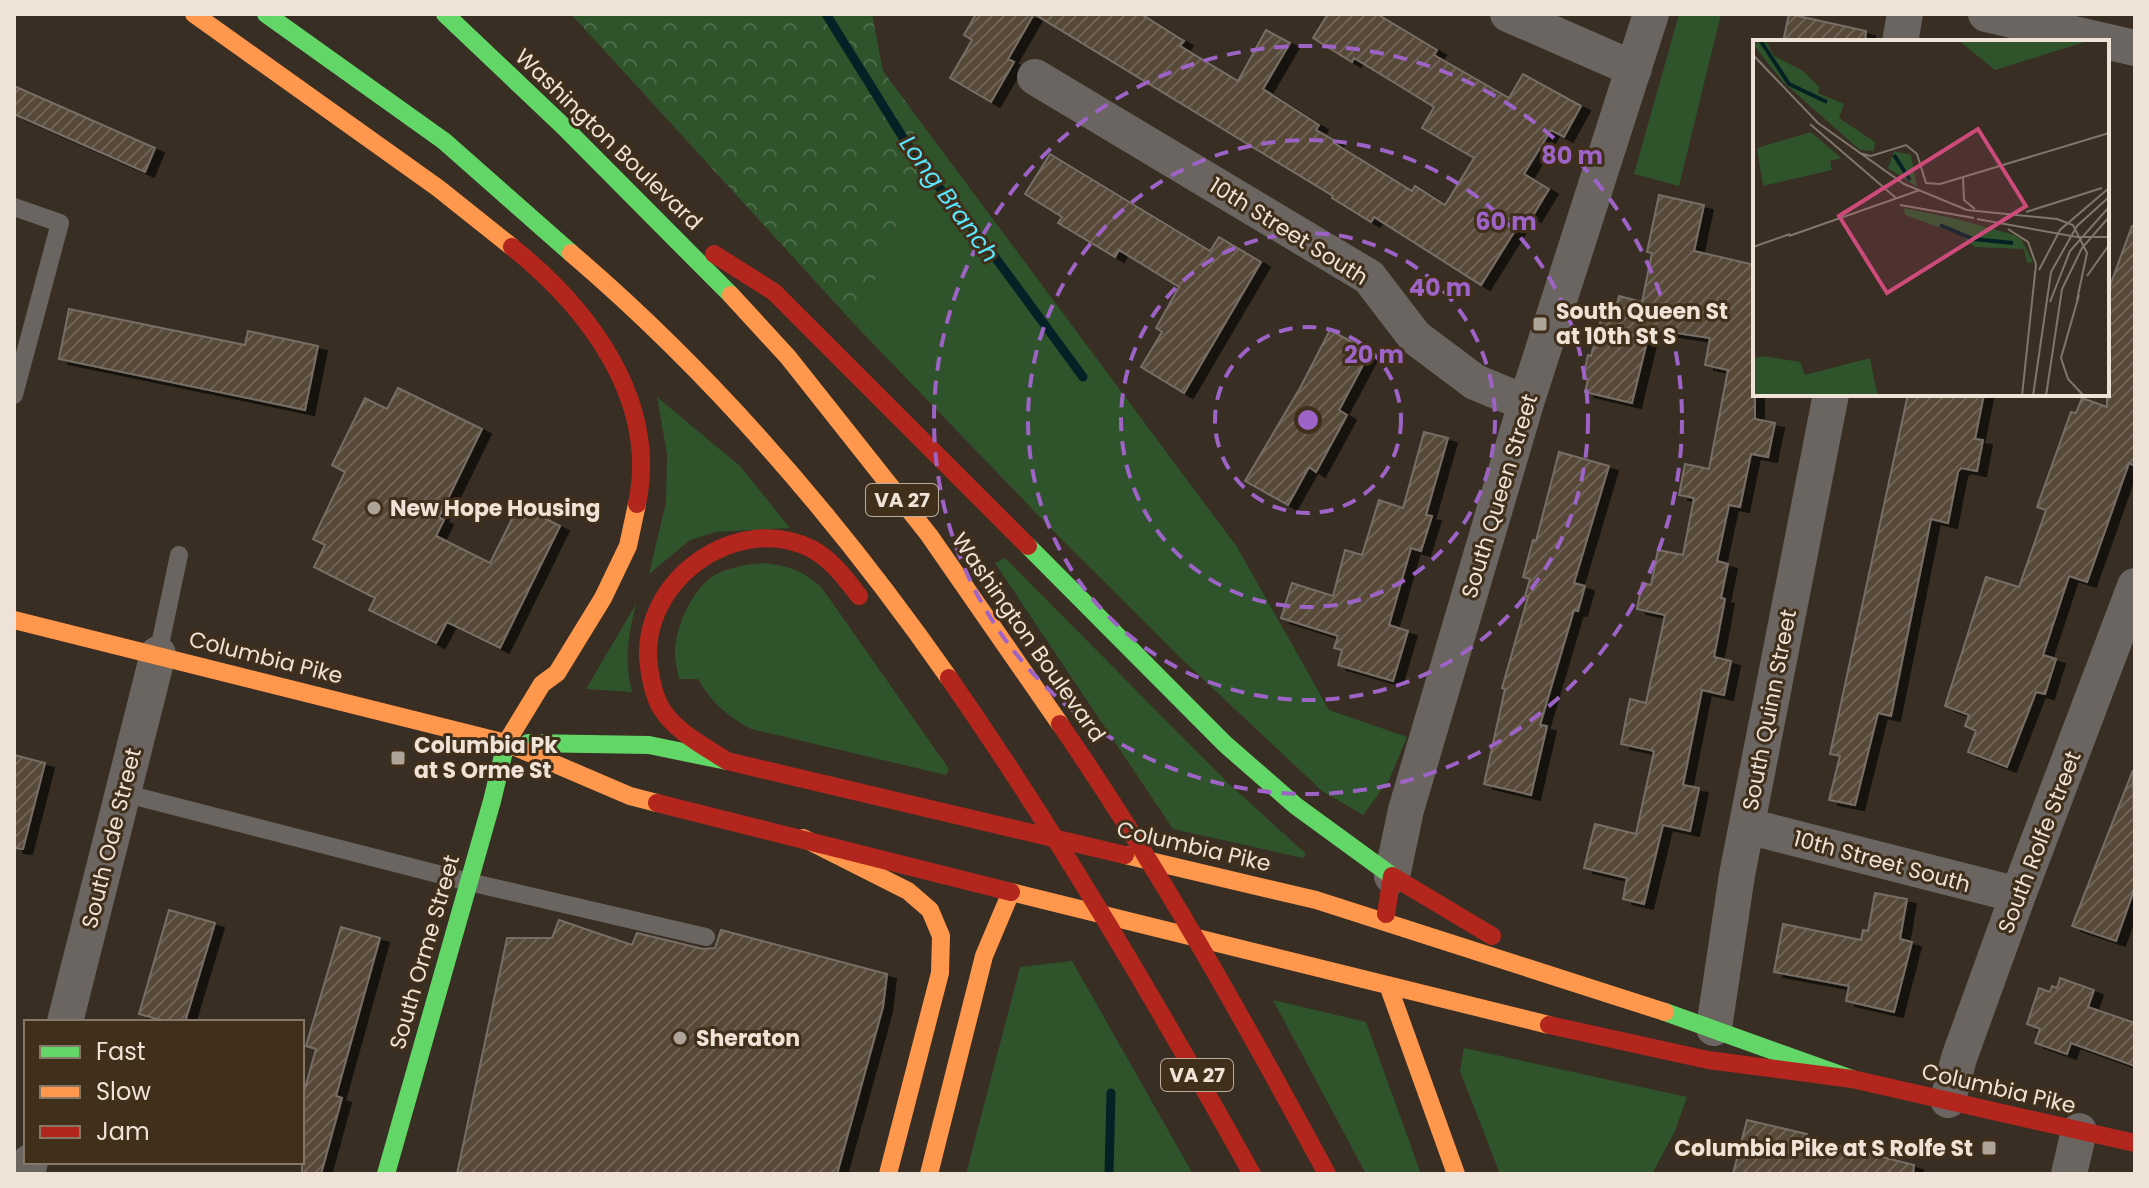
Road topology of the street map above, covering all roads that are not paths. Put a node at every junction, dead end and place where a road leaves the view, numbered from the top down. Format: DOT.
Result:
graph roads {
  1 [pos="194,14"];
  2 [pos="217,14"];
  3 [pos="266,14"];
  4 [pos="445,14"];
  5 [pos="1508,14"];
  6 [pos="1651,14"];
  7 [pos="1905,14"];
  8 [pos="1986,14"];
  9 [pos="251,31"];
  10 [pos="1900,40"];
  11 [pos="2100,40"];
  12 [pos="2109,42"];
  13 [pos="2135,48"];
  14 [pos="523,64"];
  15 [pos="1634,69"];
  16 [pos="322,77"];
  17 [pos="1035,77"];
  18 [pos="562,125"];
  19 [pos="14,207"];
  20 [pos="658,219"];
  21 [pos="556,240"];
  22 [pos="14,395"];
  23 [pos="1831,396"];
  24 [pos="1526,403"];
  25 [pos="179,555"];
  26 [pos="2135,586"];
  27 [pos="873,614"];
  28 [pos="14,620"];
  29 [pos="158,654"];
  30 [pos="929,681"];
  31 [pos="506,743"];
  32 [pos="727,761"];
  33 [pos="1019,783"];
  34 [pos="123,793"];
  35 [pos="1747,826"];
  36 [pos="803,838"];
  37 [pos="1392,876"];
  38 [pos="469,882"];
  39 [pos="1011,892"];
  40 [pos="2018,895"];
  41 [pos="1385,922"];
  42 [pos="706,937"];
  43 [pos="1384,942"];
  44 [pos="1385,964"];
  45 [pos="1140,977"];
  46 [pos="1388,985"];
  47 [pos="1616,995"];
  48 [pos="66,1020"];
  49 [pos="1714,1028"];
  50 [pos="1852,1079"];
  51 [pos="1183,1089"];
  52 [pos="1948,1100"];
  53 [pos="2079,1131"];
  54 [pos="2135,1143"];
  55 [pos="386,1174"];
  56 [pos="888,1174"];
  57 [pos="929,1174"];
  58 [pos="1252,1174"];
  59 [pos="1327,1174"];
  60 [pos="1456,1174"];
  61 [pos="2069,1174"];
  1 -- 31 [label="main road, South Orme Street"];
  2 -- 9 [label="main road"];
  3 -- 21 [label="main road"];
  4 -- 18 [label="main road, Washington Boulevard / VA 27"];
  5 -- 15 [label="street"];
  6 -- 15 [label="street, South Queen Street"];
  7 -- 10 [label="street"];
  8 -- 11 [label="street"];
  12 -- 13 [label="street"];
  14 -- 18 [label="main road"];
  15 -- 24 [label="street, South Queen Street"];
  16 -- 21 [label="main road, VA 27"];
  17 -- 24 [label="street, 10th Street South"];
  18 -- 20 [label="main road, Washington Boulevard / VA 27"];
  19 -- 22 [label="lane"];
  20 -- 37 [label="main road"];
  20 -- 59 [label="main road, Washington Boulevard / VA 27"];
  21 -- 33 [label="main road, VA 27"];
  23 -- 35 [label="street, South Quinn Street"];
  24 -- 37 [label="street, South Queen Street"];
  25 -- 29 [label="lane"];
  26 -- 40 [label="street, South Rolfe Street"];
  27 -- 32 [label="main road"];
  28 -- 29 [label="main road, Columbia Pike"];
  29 -- 31 [label="main road, Columbia Pike"];
  29 -- 34 [label="street, South Ode Street"];
  30 -- 33 [label="main road"];
  31 -- 32 [label="main road, Columbia Pike"];
  31 -- 36 [label="main road, Columbia Pike"];
  31 -- 38 [label="main road, South Orme Street"];
  32 -- 41 [label="main road, Columbia Pike"];
  33 -- 45 [label="main road, VA 27"];
  34 -- 38 [label="lane"];
  34 -- 48 [label="street, South Ode Street"];
  35 -- 40 [label="street, 10th Street South"];
  35 -- 49 [label="street, South Quinn Street"];
  36 -- 39 [label="main road, Columbia Pike"];
  36 -- 56 [label="main road"];
  37 -- 41 [label="main road, South Queen Street"];
  37 -- 47 [label="main road"];
  38 -- 42 [label="lane"];
  38 -- 55 [label="main road, South Orme Street"];
  39 -- 46 [label="main road, Columbia Pike"];
  39 -- 57 [label="main road"];
  40 -- 52 [label="street, South Rolfe Street"];
  41 -- 43 [label="main road, South Queen Street"];
  41 -- 47 [label="main road, Columbia Pike"];
  44 -- 46 [label="main road"];
  45 -- 51 [label="main road"];
  45 -- 58 [label="main road, VA 27"];
  46 -- 50 [label="main road, Columbia Pike"];
  46 -- 60 [label="main road"];
  47 -- 49 [label="main road, Columbia Pike"];
  49 -- 50 [label="main road, Columbia Pike"];
  50 -- 52 [label="main road, Columbia Pike"];
  52 -- 53 [label="main road, Columbia Pike"];
  53 -- 54 [label="main road, Columbia Pike"];
  53 -- 61 [label="street"];
}
